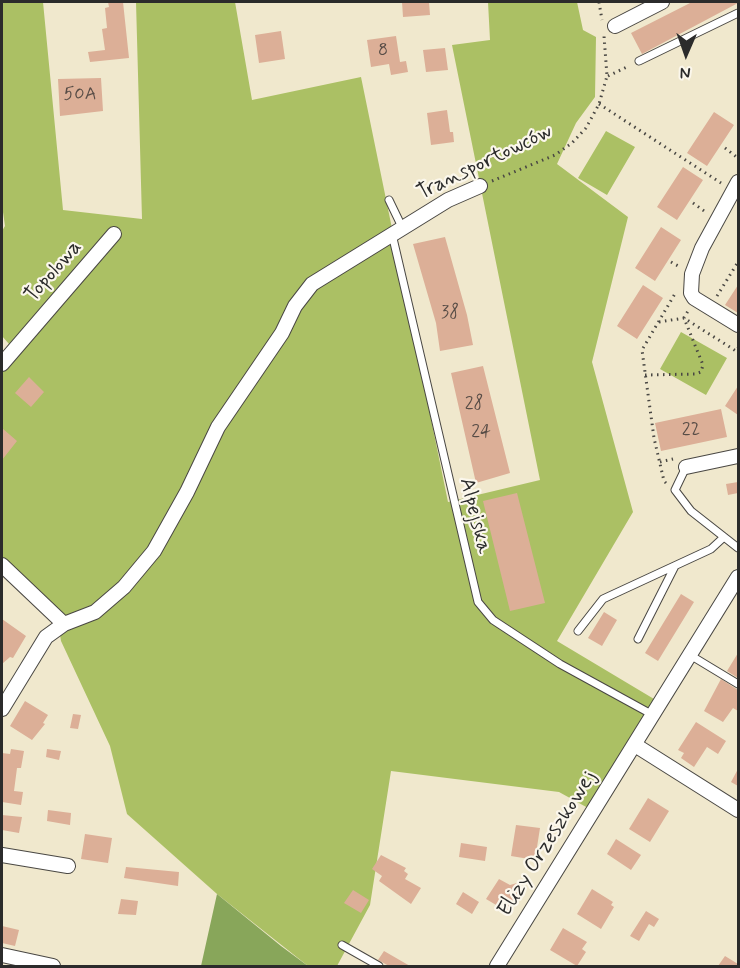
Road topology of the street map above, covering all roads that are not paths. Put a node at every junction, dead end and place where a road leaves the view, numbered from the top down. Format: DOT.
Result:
graph roads {
  1 [pos="662,2"];
  2 [pos="738,13"];
  3 [pos="607,26"];
  4 [pos="639,61"];
  5 [pos="733,184"];
  6 [pos="480,186"];
  7 [pos="389,200"];
  8 [pos="397,231"];
  9 [pos="114,234"];
  10 [pos="738,325"];
  11 [pos="2,364"];
  12 [pos="738,456"];
  13 [pos="686,467"];
  14 [pos="724,537"];
  15 [pos="738,548"];
  16 [pos="2,565"];
  17 [pos="675,566"];
  18 [pos="738,577"];
  19 [pos="64,624"];
  20 [pos="578,631"];
  21 [pos="638,639"];
  22 [pos="690,655"];
  23 [pos="738,684"];
  24 [pos="2,709"];
  25 [pos="653,715"];
  26 [pos="635,745"];
  27 [pos="738,810"];
  28 [pos="2,855"];
  29 [pos="68,866"];
  30 [pos="342,945"];
  31 [pos="2,955"];
  32 [pos="53,966"];
  33 [pos="379,966"];
  34 [pos="498,966"];
  1 -- 3 [label="street"];
  2 -- 4 [label="lane"];
  5 -- 10 [label="street"];
  6 -- 8 [label="street, Transportowców"];
  7 -- 8 [label="lane, Alpejska"];
  8 -- 19 [label="street, Transportowców"];
  8 -- 25 [label="lane, Alpejska"];
  9 -- 11 [label="street, Topolowa"];
  12 -- 13 [label="street"];
  13 -- 14 [label="lane"];
  14 -- 15 [label="lane"];
  14 -- 17 [label="lane"];
  16 -- 19 [label="street"];
  17 -- 20 [label="lane"];
  17 -- 21 [label="lane"];
  18 -- 22 [label="street, Elizy Orzeszkowej"];
  19 -- 24 [label="street"];
  22 -- 23 [label="lane"];
  22 -- 25 [label="street, Elizy Orzeszkowej"];
  25 -- 26 [label="street, Elizy Orzeszkowej"];
  26 -- 27 [label="street"];
  26 -- 34 [label="street, Elizy Orzeszkowej"];
  28 -- 29 [label="street"];
  30 -- 33 [label="lane"];
  31 -- 32 [label="street"];
}
